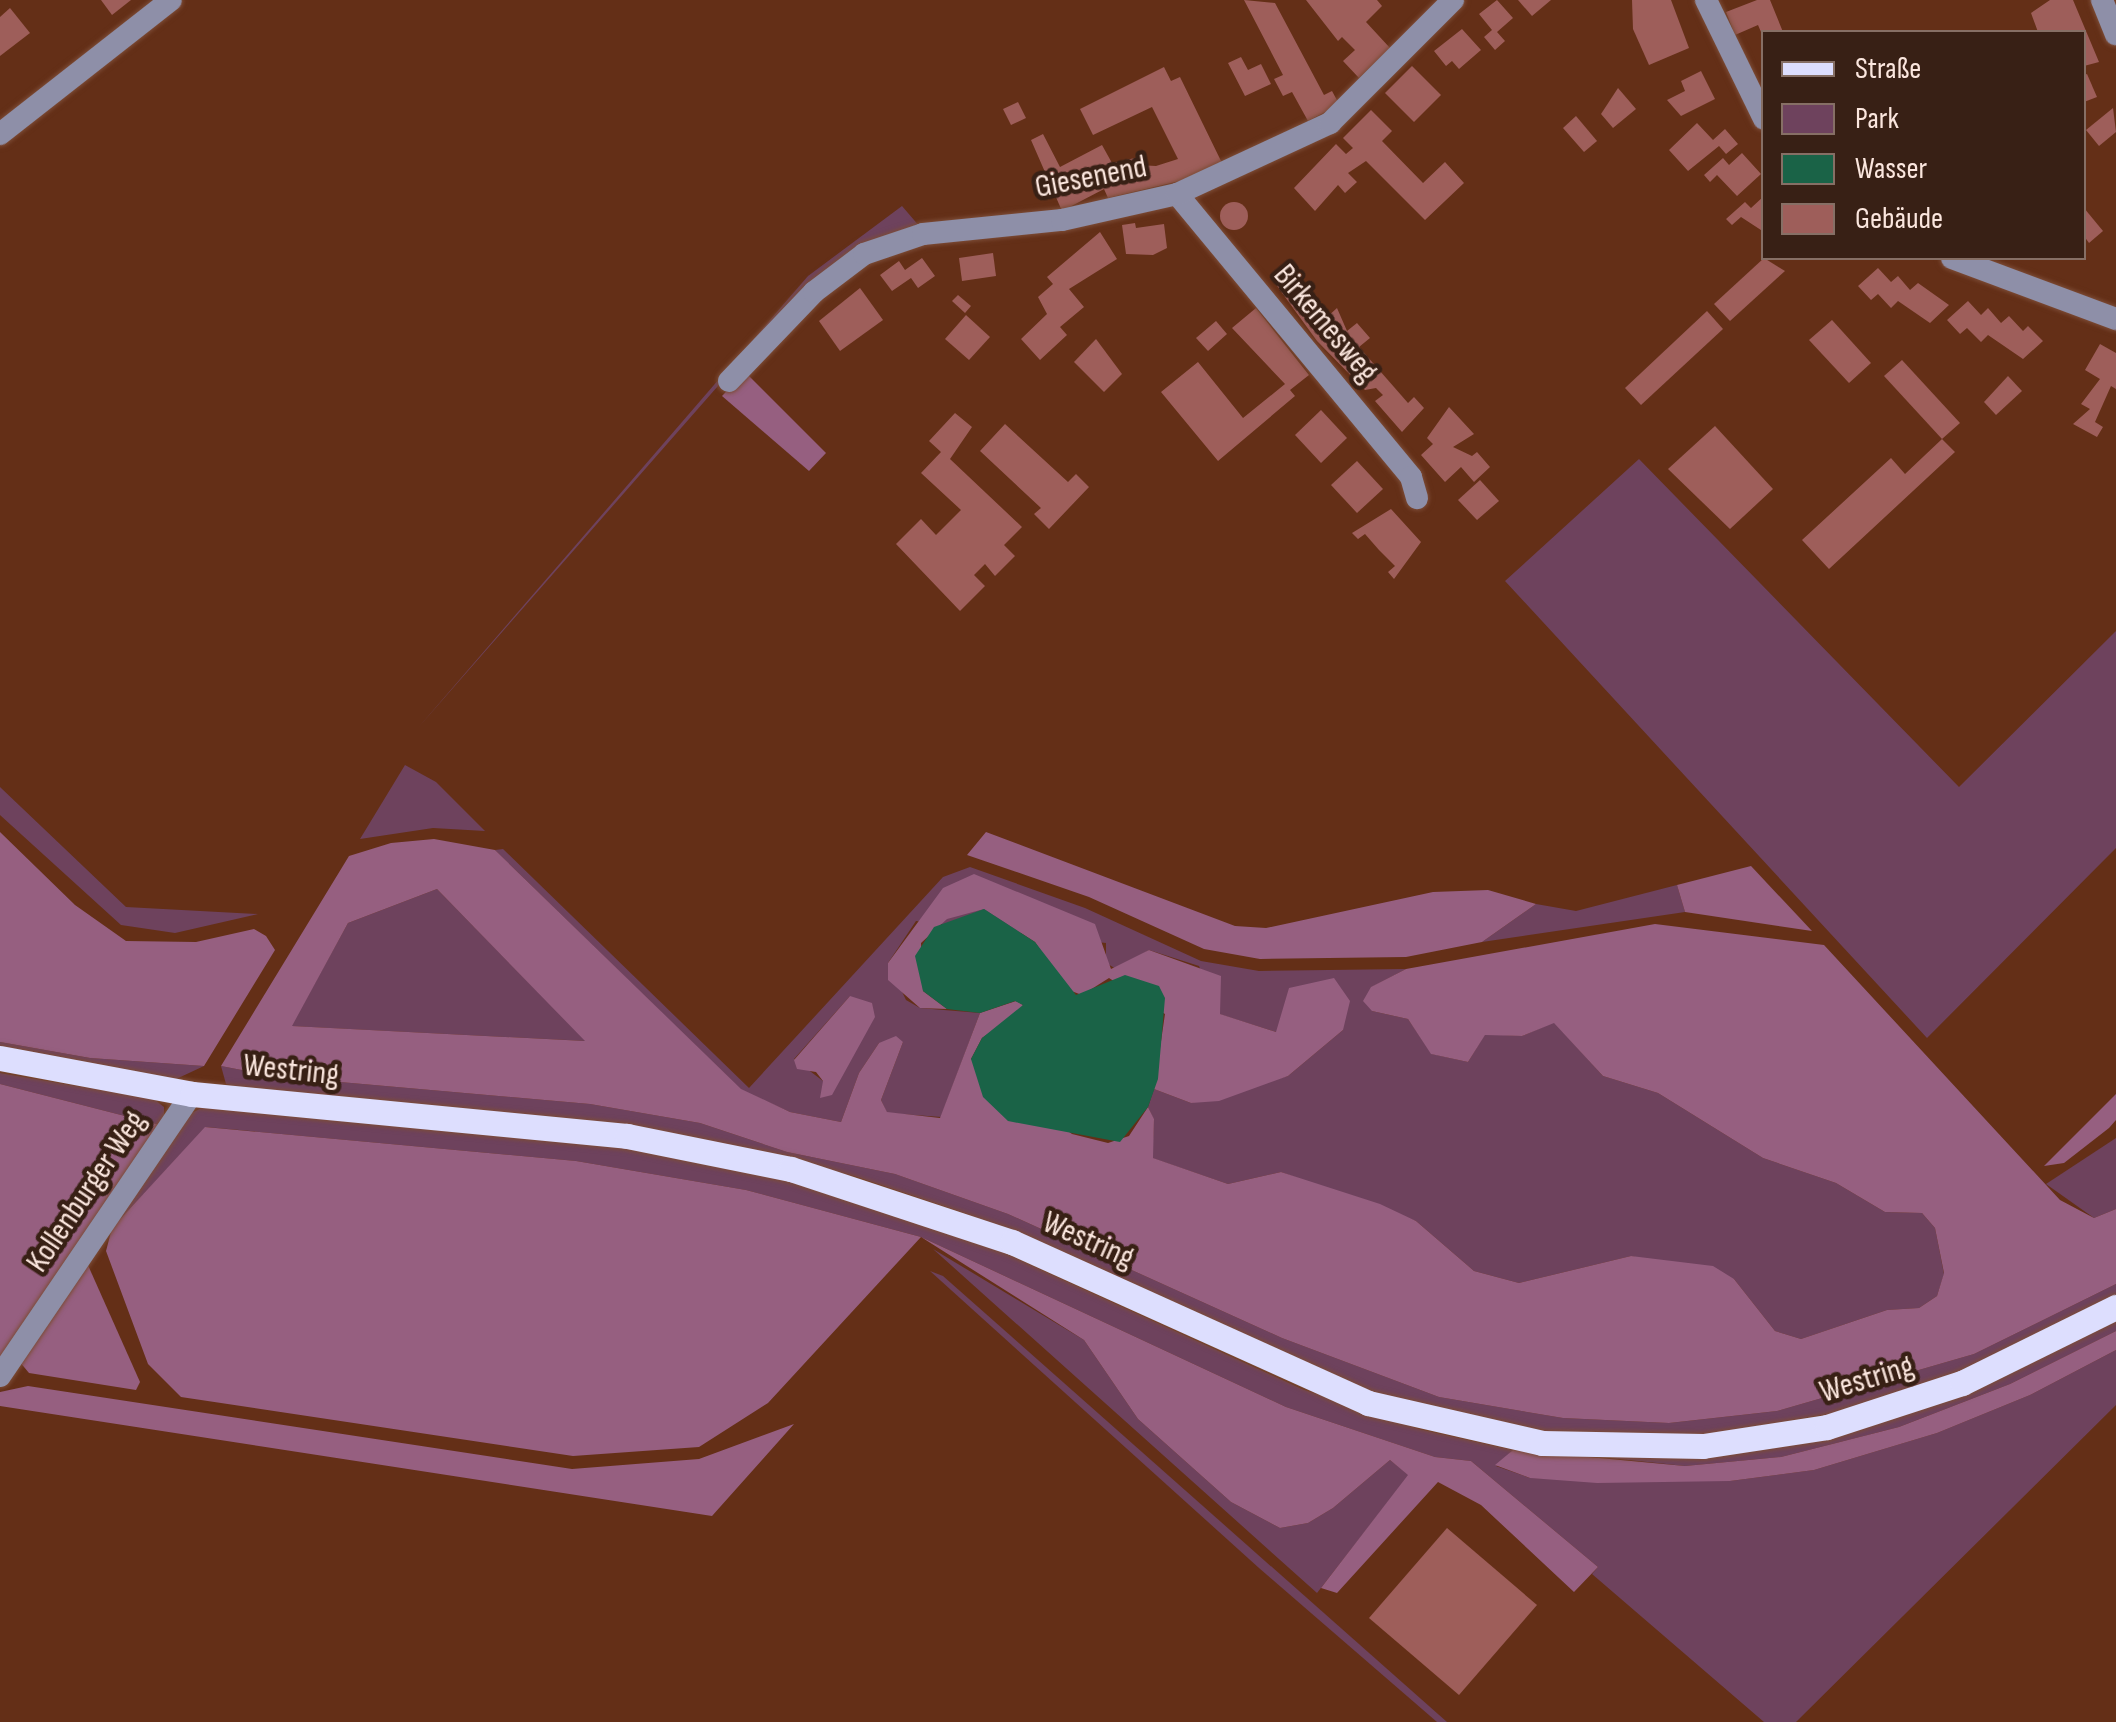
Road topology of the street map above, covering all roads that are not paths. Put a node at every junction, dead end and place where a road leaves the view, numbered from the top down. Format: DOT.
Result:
graph roads {
  1 [pos="171,0"];
  2 [pos="1453,0"];
  3 [pos="1706,0"];
  4 [pos="2102,0"];
  5 [pos="2116,34"];
  6 [pos="1761,113"];
  7 [pos="0,134"];
  8 [pos="1177,194"];
  9 [pos="1957,260"];
  10 [pos="2116,319"];
  11 [pos="729,381"];
  12 [pos="1417,498"];
  13 [pos="0,1058"];
  14 [pos="192,1094"];
  15 [pos="2116,1308"];
  16 [pos="0,1376"];
  1 -- 7 [label="street"];
  2 -- 8 [label="street, Giesenend"];
  3 -- 6 [label="street"];
  4 -- 5 [label="street"];
  8 -- 11 [label="street, Giesenend"];
  8 -- 12 [label="street, Birkemesweg"];
  9 -- 10 [label="street"];
  13 -- 14 [label="main road, Westring"];
  14 -- 15 [label="main road, Westring"];
  14 -- 16 [label="street, Kollenburger Weg"];
}
